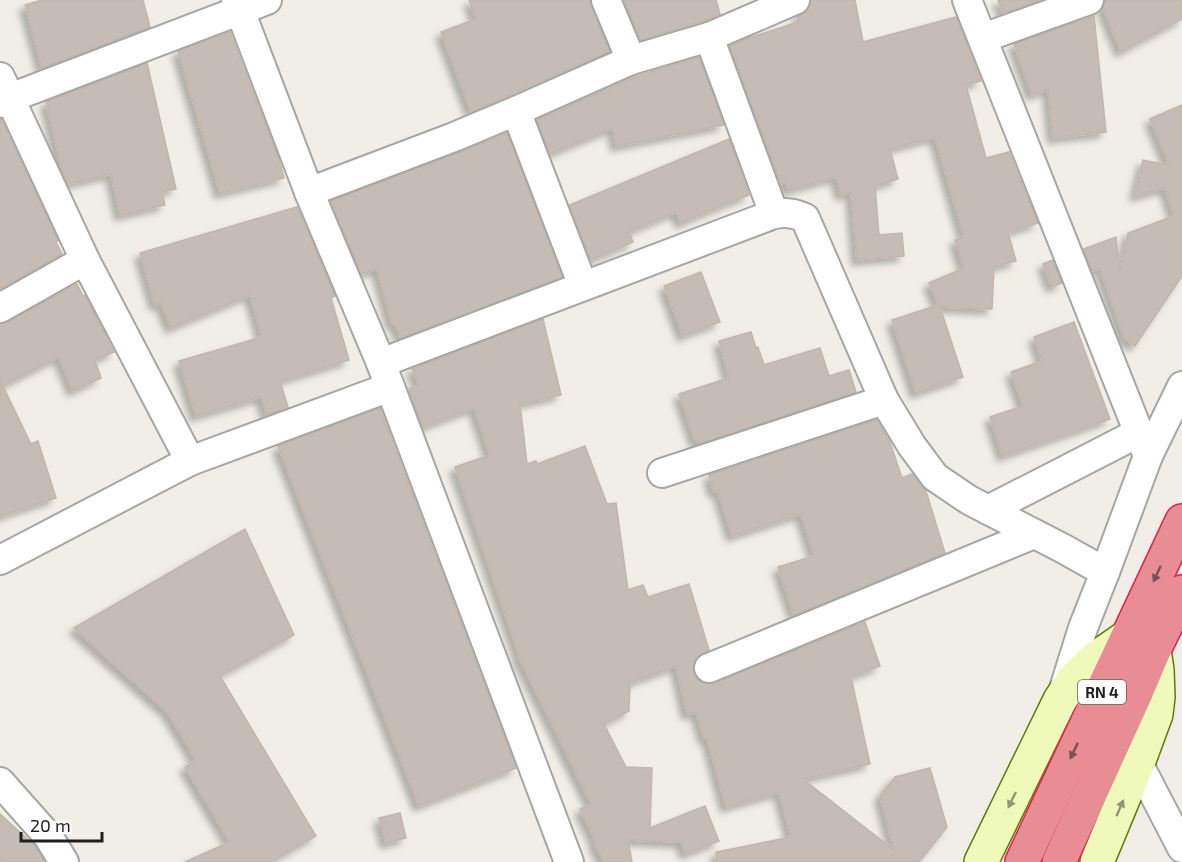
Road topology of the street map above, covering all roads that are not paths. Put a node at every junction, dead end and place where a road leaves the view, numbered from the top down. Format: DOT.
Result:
graph roads {
  1 [pos="267,0"];
  2 [pos="606,0"];
  3 [pos="795,0"];
  4 [pos="967,0"];
  5 [pos="1089,0"];
  6 [pos="238,5"];
  7 [pos="709,37"];
  8 [pos="982,38"];
  9 [pos="631,60"];
  10 [pos="3,92"];
  11 [pos="516,111"];
  12 [pos="309,192"];
  13 [pos="774,214"];
  14 [pos="85,260"];
  15 [pos="583,286"];
  16 [pos="0,308"];
  17 [pos="385,375"];
  18 [pos="1182,386"];
  19 [pos="884,400"];
  20 [pos="1143,445"];
  21 [pos="190,461"];
  22 [pos="662,473"];
  23 [pos="988,510"];
  24 [pos="1182,522"];
  25 [pos="1034,534"];
  26 [pos="0,560"];
  27 [pos="1105,572"];
  28 [pos="1182,592"];
  29 [pos="1157,635"];
  30 [pos="709,668"];
  31 [pos="1060,700"];
  32 [pos="1138,763"];
  33 [pos="0,782"];
  34 [pos="1182,848"];
  35 [pos="64,862"];
  36 [pos="569,862"];
  37 [pos="981,862"];
  38 [pos="1022,862"];
  39 [pos="1059,862"];
  40 [pos="1097,862"];
  1 -- 6 [label="street"];
  2 -- 9 [label="street"];
  3 -- 7 [label="street"];
  4 -- 8 [label="street"];
  5 -- 8 [label="street"];
  6 -- 10 [label="street"];
  6 -- 12 [label="street"];
  7 -- 9 [label="street"];
  7 -- 13 [label="street"];
  8 -- 20 [label="street"];
  9 -- 11 [label="street"];
  10 -- 14 [label="street"];
  11 -- 12 [label="street"];
  11 -- 15 [label="street"];
  12 -- 17 [label="street"];
  13 -- 15 [label="street"];
  13 -- 19 [label="street"];
  14 -- 16 [label="street"];
  14 -- 21 [label="street"];
  15 -- 17 [label="street"];
  17 -- 21 [label="street"];
  17 -- 36 [label="street"];
  18 -- 20 [label="street"];
  19 -- 22 [label="street"];
  19 -- 23 [label="street"];
  20 -- 23 [label="street"];
  20 -- 27 [label="street"];
  21 -- 26 [label="street"];
  23 -- 25 [label="street"];
  24 -- 29 [label="highway, RN 4, one-way"];
  25 -- 27 [label="street"];
  25 -- 30 [label="street"];
  27 -- 31 [label="street"];
  28 -- 29 [label="highway, RN 4"];
  29 -- 31 [label="main road"];
  29 -- 32 [label="main road"];
  29 -- 38 [label="highway, RN 4, one-way"];
  29 -- 39 [label="highway, RN 4"];
  31 -- 37 [label="main road, one-way"];
  32 -- 34 [label="street"];
  40 -- 32 [label="main road, one-way"];
  33 -- 35 [label="street"];
}
